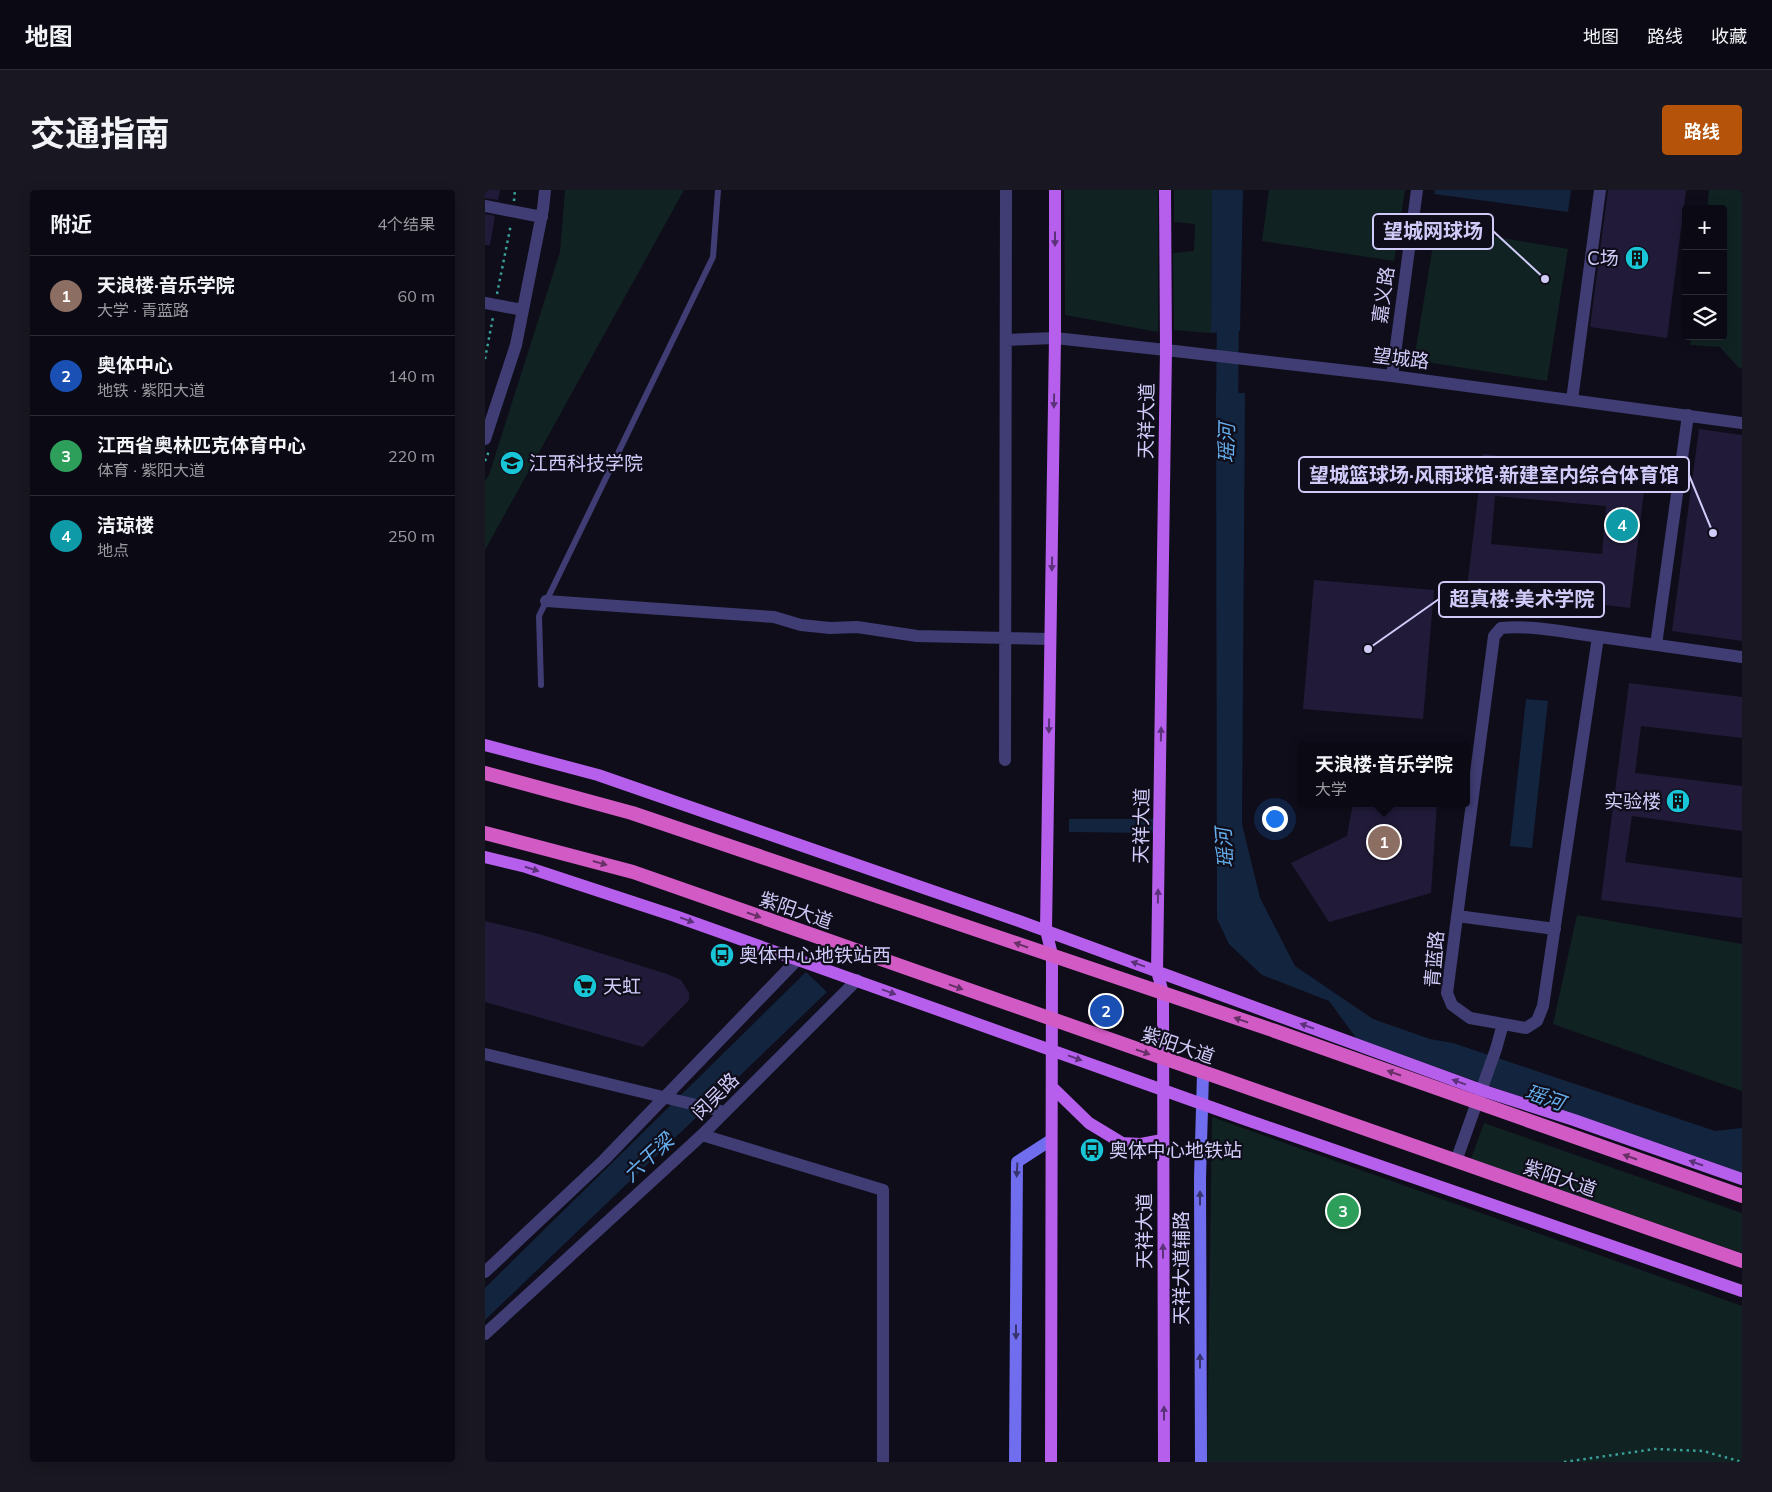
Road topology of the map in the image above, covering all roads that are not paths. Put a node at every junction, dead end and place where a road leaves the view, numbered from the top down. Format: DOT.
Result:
graph roads {
  1 [pos="545,190"];
  2 [pos="718,190"];
  3 [pos="1006,190"];
  4 [pos="1055,190"];
  5 [pos="1165,190"];
  6 [pos="1417,190"];
  7 [pos="1599,190"];
  8 [pos="485,206"];
  9 [pos="542,217"];
  10 [pos="490,304"];
  11 [pos="523,310"];
  12 [pos="1055,338"];
  13 [pos="1006,340"];
  14 [pos="1166,350"];
  15 [pos="1391,376"];
  16 [pos="1572,400"];
  17 [pos="491,403"];
  18 [pos="1688,415"];
  19 [pos="1742,423"];
  20 [pos="485,438"];
  21 [pos="546,601"];
  22 [pos="1598,637"];
  23 [pos="1005,638"];
  24 [pos="1051,639"];
  25 [pos="1656,645"];
  26 [pos="1742,657"];
  27 [pos="541,685"];
  28 [pos="485,745"];
  29 [pos="1005,760"];
  30 [pos="485,773"];
  31 [pos="485,833"];
  32 [pos="485,857"];
  33 [pos="1457,916"];
  34 [pos="1555,928"];
  35 [pos="1046,930"];
  36 [pos="1052,955"];
  37 [pos="798,960"];
  38 [pos="1157,971"];
  39 [pos="857,980"];
  40 [pos="1163,993"];
  41 [pos="1052,1020"];
  42 [pos="1503,1024"];
  43 [pos="1051,1050"];
  44 [pos="485,1054"];
  45 [pos="1163,1059"];
  46 [pos="1203,1074"];
  47 [pos="1052,1087"];
  48 [pos="1163,1090"];
  49 [pos="1479,1096"];
  50 [pos="664,1097"];
  51 [pos="1202,1104"];
  52 [pos="725,1112"];
  53 [pos="702,1135"];
  54 [pos="1051,1140"];
  55 [pos="1162,1140"];
  56 [pos="1456,1161"];
  57 [pos="1742,1179"];
  58 [pos="1742,1196"];
  59 [pos="1742,1261"];
  60 [pos="485,1272"];
  61 [pos="1742,1291"];
  62 [pos="485,1334"];
  63 [pos="883,1462"];
  64 [pos="1015,1462"];
  65 [pos="1051,1462"];
  66 [pos="1164,1462"];
  67 [pos="1201,1462"];
  1 -- 9 [label="street"];
  2 -- 21 [label="lane"];
  3 -- 13 [label="street"];
  4 -- 12 [label="main road, one-way"];
  5 -- 14 [label="main road, 天祥大道"];
  6 -- 15 [label="street, 嘉义路"];
  7 -- 16 [label="street"];
  8 -- 9 [label="street"];
  9 -- 11 [label="street"];
  10 -- 11 [label="street"];
  11 -- 17 [label="street"];
  12 -- 13 [label="street, 望城路"];
  12 -- 14 [label="street, 望城路"];
  12 -- 24 [label="main road, one-way"];
  13 -- 23 [label="street"];
  14 -- 15 [label="street, 望城路"];
  38 -- 14 [label="main road, 天祥大道, one-way"];
  15 -- 16 [label="street, 望城路"];
  16 -- 18 [label="street, 望城路"];
  17 -- 20 [label="street"];
  18 -- 19 [label="street, 望城路"];
  18 -- 25 [label="street"];
  21 -- 23 [label="street"];
  21 -- 27 [label="lane"];
  22 -- 25 [label="street, 青蓝路"];
  22 -- 33 [label="street, 青蓝路"];
  22 -- 34 [label="street, 青蓝路"];
  23 -- 24 [label="street"];
  23 -- 29 [label="street"];
  24 -- 35 [label="main road, one-way"];
  25 -- 26 [label="street, 青蓝路"];
  28 -- 35 [label="main road"];
  36 -- 30 [label="highway, 紫阳大道, one-way"];
  31 -- 41 [label="highway, 紫阳大道, one-way"];
  32 -- 37 [label="main road, one-way"];
  33 -- 34 [label="street"];
  33 -- 42 [label="street, 青蓝路"];
  34 -- 42 [label="street, 青蓝路"];
  35 -- 36 [label="main road"];
  38 -- 35 [label="main road, one-way"];
  36 -- 40 [label="highway, 紫阳大道"];
  36 -- 41 [label="main road"];
  37 -- 39 [label="main road"];
  37 -- 50 [label="street"];
  38 -- 40 [label="main road, 天祥大道"];
  49 -- 38 [label="main road, one-way"];
  39 -- 43 [label="main road, one-way"];
  39 -- 52 [label="street, 闵吴路"];
  40 -- 45 [label="main road, 天祥大道"];
  49 -- 40 [label="highway, 紫阳大道, one-way"];
  41 -- 43 [label="main road"];
  41 -- 45 [label="highway, 紫阳大道, one-way"];
  42 -- 49 [label="street"];
  43 -- 47 [label="main road"];
  43 -- 48 [label="main road, one-way"];
  44 -- 50 [label="street"];
  45 -- 46 [label="highway, 紫阳大道"];
  45 -- 48 [label="main road, 天祥大道"];
  46 -- 51 [label="main road, 天祥大道辅路"];
  46 -- 56 [label="highway, 紫阳大道"];
  47 -- 54 [label="main road"];
  47 -- 55 [label="main road"];
  48 -- 51 [label="main road"];
  48 -- 55 [label="main road, 天祥大道"];
  49 -- 56 [label="street"];
  57 -- 49 [label="main road, one-way"];
  58 -- 49 [label="highway, 紫阳大道, one-way"];
  50 -- 52 [label="street"];
  50 -- 60 [label="street"];
  51 -- 61 [label="main road"];
  67 -- 51 [label="main road, 天祥大道辅路, one-way"];
  52 -- 53 [label="street, 闵吴路"];
  53 -- 62 [label="street, 闵吴路"];
  53 -- 63 [label="street"];
  54 -- 64 [label="main road, one-way"];
  54 -- 65 [label="main road"];
  66 -- 55 [label="main road, 天祥大道, one-way"];
  56 -- 59 [label="highway, 紫阳大道"];
}
